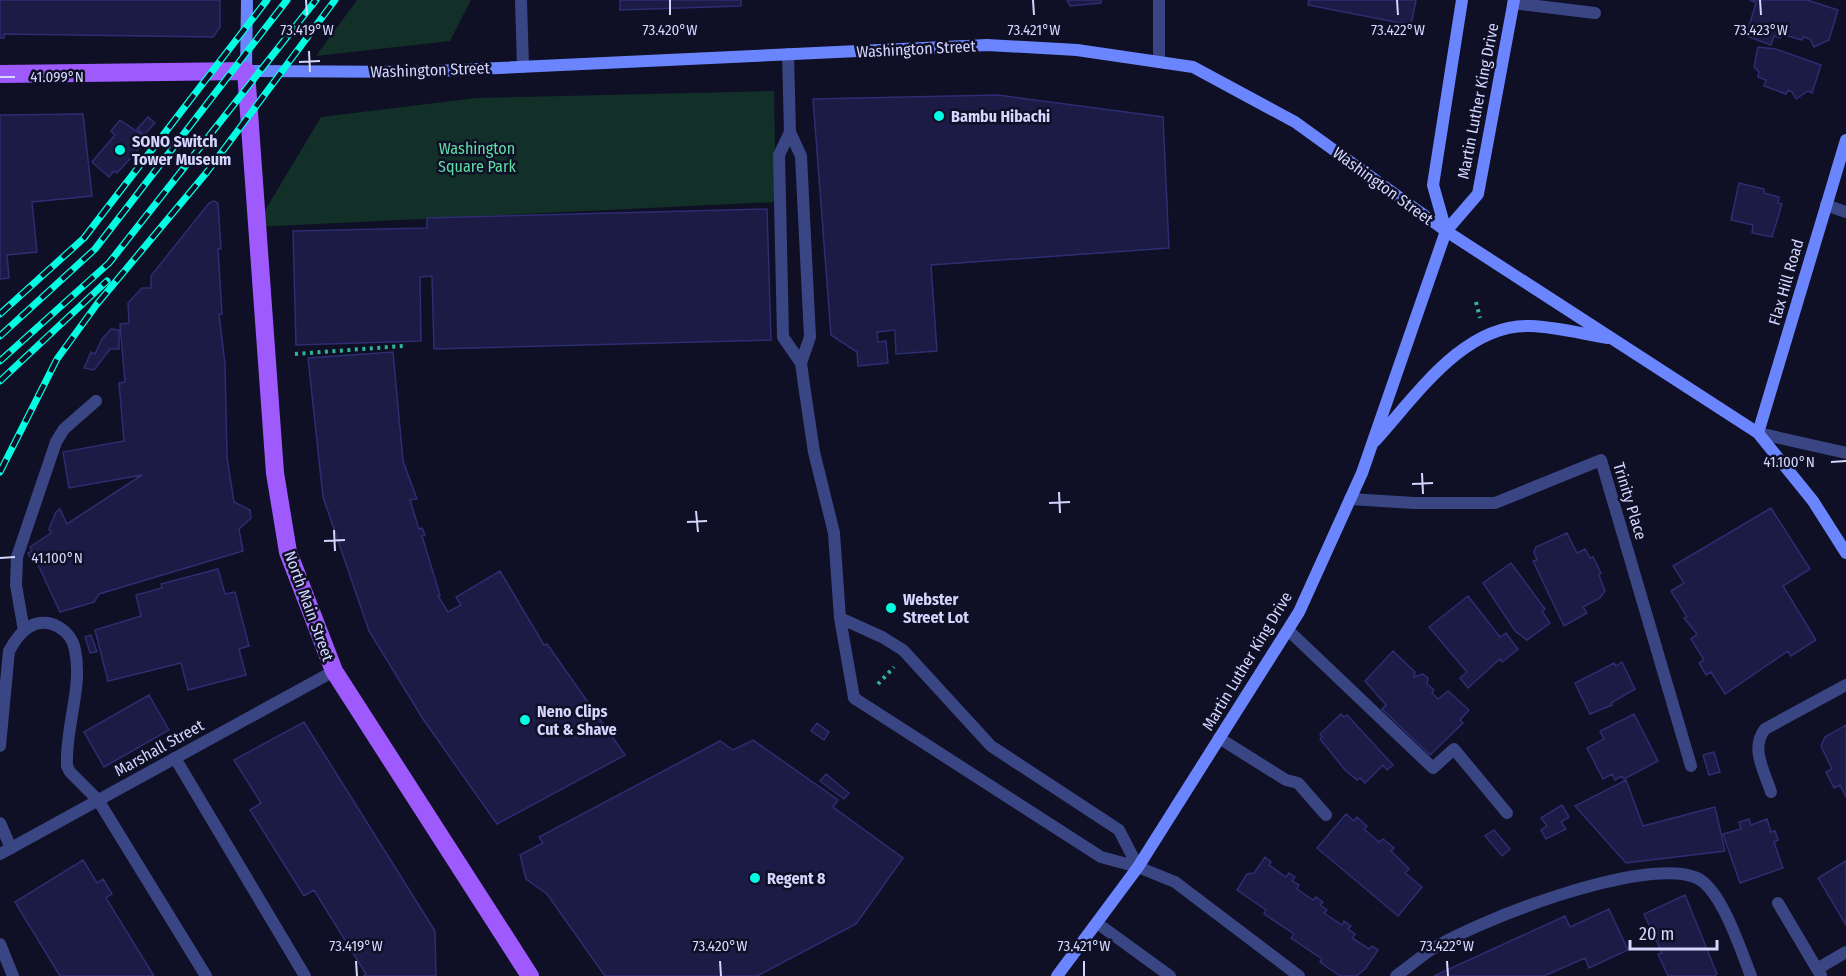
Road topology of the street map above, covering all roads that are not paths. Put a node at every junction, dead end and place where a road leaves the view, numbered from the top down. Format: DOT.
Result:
graph roads {
  1 [pos="247,0"];
  2 [pos="521,0"];
  3 [pos="1159,0"];
  4 [pos="1462,0"];
  5 [pos="1514,2"];
  6 [pos="1595,13"];
  7 [pos="788,54"];
  8 [pos="1159,62"];
  9 [pos="523,67"];
  10 [pos="246,71"];
  11 [pos="0,74"];
  12 [pos="790,132"];
  13 [pos="1846,140"];
  14 [pos="1826,205"];
  15 [pos="1846,212"];
  16 [pos="1446,231"];
  17 [pos="1612,339"];
  18 [pos="801,363"];
  19 [pos="96,401"];
  20 [pos="1758,433"];
  21 [pos="1372,444"];
  22 [pos="1846,453"];
  23 [pos="1350,499"];
  24 [pos="1846,553"];
  25 [pos="840,618"];
  26 [pos="1288,630"];
  27 [pos="24,631"];
  28 [pos="334,671"];
  29 [pos="1846,685"];
  30 [pos="1219,738"];
  31 [pos="0,746"];
  32 [pos="175,758"];
  33 [pos="1691,766"];
  34 [pos="1771,792"];
  35 [pos="98,800"];
  36 [pos="1507,813"];
  37 [pos="1326,815"];
  38 [pos="0,823"];
  39 [pos="5,851"];
  40 [pos="1138,867"];
  41 [pos="1778,903"];
  42 [pos="1097,922"];
  43 [pos="0,944"];
  44 [pos="1846,952"];
  45 [pos="1819,973"];
  46 [pos="527,975"];
  47 [pos="13,976"];
  48 [pos="206,976"];
  49 [pos="305,976"];
  50 [pos="1057,976"];
  51 [pos="1170,976"];
  52 [pos="1299,976"];
  53 [pos="1396,976"];
  54 [pos="1751,976"];
  1 -- 10 [label="main road"];
  2 -- 9 [label="street"];
  3 -- 8 [label="street"];
  4 -- 16 [label="main road, Martin Luther King Drive"];
  5 -- 6 [label="street"];
  5 -- 16 [label="main road, Martin Luther King Drive"];
  7 -- 8 [label="main road, Washington Street"];
  7 -- 9 [label="main road, Washington Street"];
  7 -- 12 [label="street"];
  8 -- 16 [label="main road, Washington Street"];
  9 -- 10 [label="main road, Washington Street"];
  10 -- 11 [label="main road, Washington Street"];
  10 -- 28 [label="main road, North Main Street"];
  12 -- 18 [label="street"];
  12 -- 18 [label="street"];
  13 -- 14 [label="main road, Flax Hill Road"];
  14 -- 15 [label="street"];
  14 -- 20 [label="main road, Flax Hill Road"];
  16 -- 17 [label="main road, Washington Street"];
  16 -- 21 [label="main road, Martin Luther King Drive"];
  17 -- 20 [label="main road, Washington Street"];
  17 -- 21 [label="main road"];
  18 -- 25 [label="street"];
  19 -- 27 [label="street"];
  20 -- 22 [label="street"];
  20 -- 24 [label="main road, Washington Street"];
  21 -- 23 [label="main road, Martin Luther King Drive"];
  23 -- 26 [label="main road, Martin Luther King Drive"];
  23 -- 33 [label="street, Trinity Place"];
  25 -- 40 [label="street"];
  25 -- 40 [label="street"];
  26 -- 30 [label="main road, Martin Luther King Drive"];
  26 -- 36 [label="street"];
  27 -- 31 [label="street"];
  27 -- 35 [label="street"];
  28 -- 32 [label="street, Marshall Street"];
  28 -- 46 [label="main road, North Main Street"];
  29 -- 34 [label="street"];
  30 -- 37 [label="street"];
  30 -- 40 [label="main road, Martin Luther King Drive"];
  32 -- 35 [label="street, Marshall Street"];
  32 -- 49 [label="street"];
  35 -- 39 [label="street, Marshall Street"];
  35 -- 48 [label="street"];
  38 -- 39 [label="street"];
  40 -- 42 [label="main road, Martin Luther King Drive"];
  40 -- 52 [label="street"];
  41 -- 45 [label="street"];
  42 -- 50 [label="main road, Martin Luther King Drive"];
  42 -- 51 [label="street"];
  43 -- 47 [label="street"];
  44 -- 45 [label="street"];
  53 -- 54 [label="street"];
}
